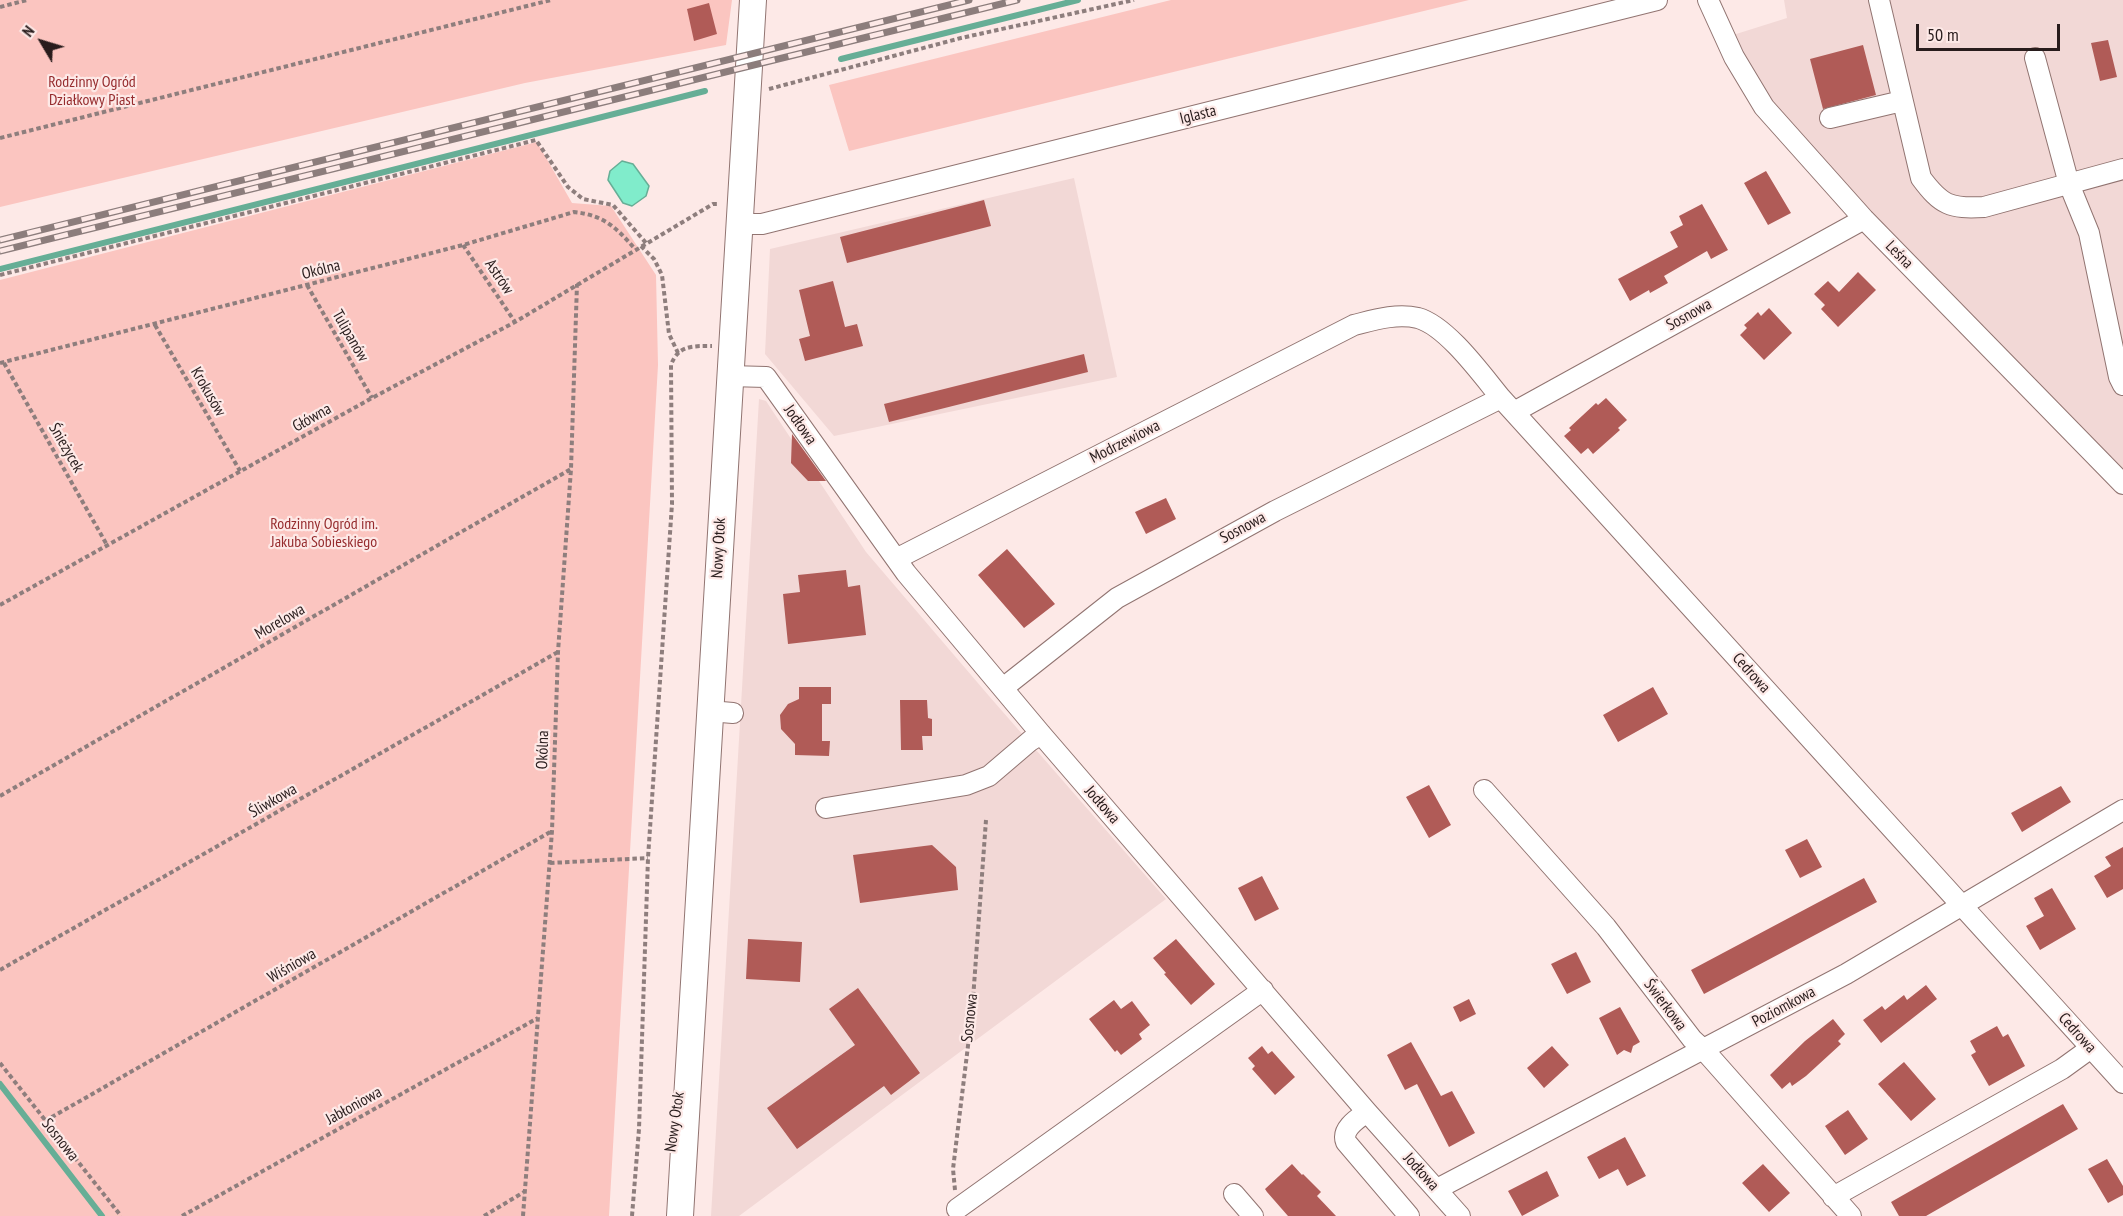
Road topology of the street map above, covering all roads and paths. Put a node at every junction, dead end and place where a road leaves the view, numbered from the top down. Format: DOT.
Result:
graph roads {
  1 [pos="27,0"];
  2 [pos="551,0"];
  3 [pos="753,0"];
  4 [pos="1134,0"];
  5 [pos="1657,0"];
  6 [pos="1708,0"];
  7 [pos="1879,0"];
  8 [pos="0,7"];
  9 [pos="2036,57"];
  10 [pos="768,89"];
  11 [pos="1902,101"];
  12 [pos="1830,118"];
  13 [pos="0,138"];
  14 [pos="2123,169"];
  15 [pos="2069,184"];
  16 [pos="739,213"];
  17 [pos="1864,219"];
  18 [pos="646,243"];
  19 [pos="463,245"];
  20 [pos="641,246"];
  21 [pos="635,249"];
  22 [pos="0,275"];
  23 [pos="577,284"];
  24 [pos="307,285"];
  25 [pos="515,322"];
  26 [pos="155,325"];
  27 [pos="1354,325"];
  28 [pos="731,346"];
  29 [pos="678,353"];
  30 [pos="2,363"];
  31 [pos="729,376"];
  32 [pos="2123,385"];
  33 [pos="372,398"];
  34 [pos="1507,405"];
  35 [pos="572,469"];
  36 [pos="240,471"];
  37 [pos="2123,484"];
  38 [pos="107,545"];
  39 [pos="896,559"];
  40 [pos="0,605"];
  41 [pos="558,652"];
  42 [pos="1003,688"];
  43 [pos="1041,734"];
  44 [pos="1484,790"];
  45 [pos="0,796"];
  46 [pos="826,808"];
  47 [pos="2123,810"];
  48 [pos="986,820"];
  49 [pos="552,831"];
  50 [pos="648,858"];
  51 [pos="549,863"];
  52 [pos="1962,906"];
  53 [pos="0,970"];
  54 [pos="1263,990"];
  55 [pos="538,1017"];
  56 [pos="691,1029"];
  57 [pos="2091,1048"];
  58 [pos="1704,1050"];
  59 [pos="0,1063"];
  60 [pos="2123,1083"];
  61 [pos="1367,1112"];
  62 [pos="45,1121"];
  63 [pos="1437,1189"];
  64 [pos="524,1192"];
  65 [pos="1234,1194"];
  66 [pos="1833,1197"];
  67 [pos="957,1209"];
  68 [pos="121,1216"];
  69 [pos="182,1216"];
  70 [pos="484,1216"];
  71 [pos="523,1216"];
  72 [pos="632,1216"];
  73 [pos="665,1216"];
  74 [pos="680,1216"];
  75 [pos="1253,1216"];
  76 [pos="1409,1216"];
  77 [pos="1460,1216"];
  78 [pos="1851,1216"];
  1 -- 8 [label="path"];
  2 -- 13 [label="path"];
  3 -- 16 [label="main road, Nowy Otok"];
  4 -- 10 [label="path"];
  5 -- 16 [label="street, Iglasta"];
  6 -- 17 [label="street, Leśna"];
  7 -- 11 [label="street"];
  9 -- 15 [label="street"];
  11 -- 12 [label="street"];
  11 -- 15 [label="street"];
  14 -- 15 [label="street"];
  15 -- 32 [label="street"];
  16 -- 18 [label="path, Główna"];
  16 -- 28 [label="main road, Nowy Otok"];
  17 -- 34 [label="street, Sosnowa"];
  17 -- 37 [label="street, Leśna"];
  18 -- 20 [label="path, Główna"];
  18 -- 22 [label="path"];
  19 -- 21 [label="path, Okólna"];
  19 -- 24 [label="path, Okólna"];
  19 -- 25 [label="path, Astrów"];
  20 -- 21 [label="path, Główna"];
  20 -- 29 [label="path"];
  21 -- 23 [label="path, Główna"];
  23 -- 25 [label="path, Główna"];
  23 -- 35 [label="path, Okólna"];
  24 -- 26 [label="path, Okólna"];
  24 -- 33 [label="path, Tulipanów"];
  25 -- 33 [label="path, Główna"];
  26 -- 30 [label="path, Okólna"];
  26 -- 36 [label="path, Krokusów"];
  27 -- 34 [label="street, Cedrowa"];
  27 -- 39 [label="street, Modrzewiowa"];
  28 -- 29 [label="path"];
  28 -- 31 [label="main road, Nowy Otok"];
  29 -- 50 [label="path"];
  30 -- 38 [label="path, Śnieżycek"];
  31 -- 39 [label="street, Jodłowa"];
  31 -- 56 [label="main road, Nowy Otok"];
  33 -- 36 [label="path, Główna"];
  34 -- 42 [label="street, Sosnowa"];
  34 -- 52 [label="street, Cedrowa"];
  35 -- 41 [label="path, Okólna"];
  35 -- 45 [label="path, Morelowa"];
  36 -- 38 [label="path, Główna"];
  38 -- 40 [label="path, Główna"];
  39 -- 42 [label="street, Jodłowa"];
  41 -- 49 [label="path, Okólna"];
  41 -- 53 [label="path, Śliwkowa"];
  42 -- 43 [label="street, Jodłowa"];
  43 -- 46 [label="street"];
  43 -- 54 [label="street, Jodłowa"];
  44 -- 58 [label="street, Świerkowa"];
  47 -- 52 [label="street, Poziomkowa"];
  48 -- 67 [label="path, Sosnowa"];
  49 -- 51 [label="path, Okólna"];
  49 -- 62 [label="path, Wiśniowa"];
  50 -- 51 [label="path"];
  50 -- 72 [label="path"];
  51 -- 55 [label="path, Okólna"];
  52 -- 57 [label="street, Cedrowa"];
  52 -- 58 [label="street, Poziomkowa"];
  54 -- 61 [label="street, Jodłowa"];
  54 -- 67 [label="street"];
  55 -- 64 [label="path, Okólna"];
  55 -- 69 [label="path, Jabłoniowa"];
  56 -- 73 [label="main road, Nowy Otok"];
  56 -- 74 [label="main road, Nowy Otok"];
  57 -- 60 [label="street, Cedrowa"];
  57 -- 66 [label="street"];
  58 -- 63 [label="street, Poziomkowa"];
  58 -- 66 [label="street, Świerkowa"];
  59 -- 62 [label="path, Sosnowa"];
  61 -- 63 [label="street, Jodłowa"];
  61 -- 76 [label="street"];
  62 -- 68 [label="path, Sosnowa"];
  63 -- 77 [label="street, Jodłowa"];
  64 -- 70 [label="path"];
  64 -- 71 [label="path, Okólna"];
  65 -- 75 [label="street"];
  66 -- 78 [label="street, Świerkowa"];
}
